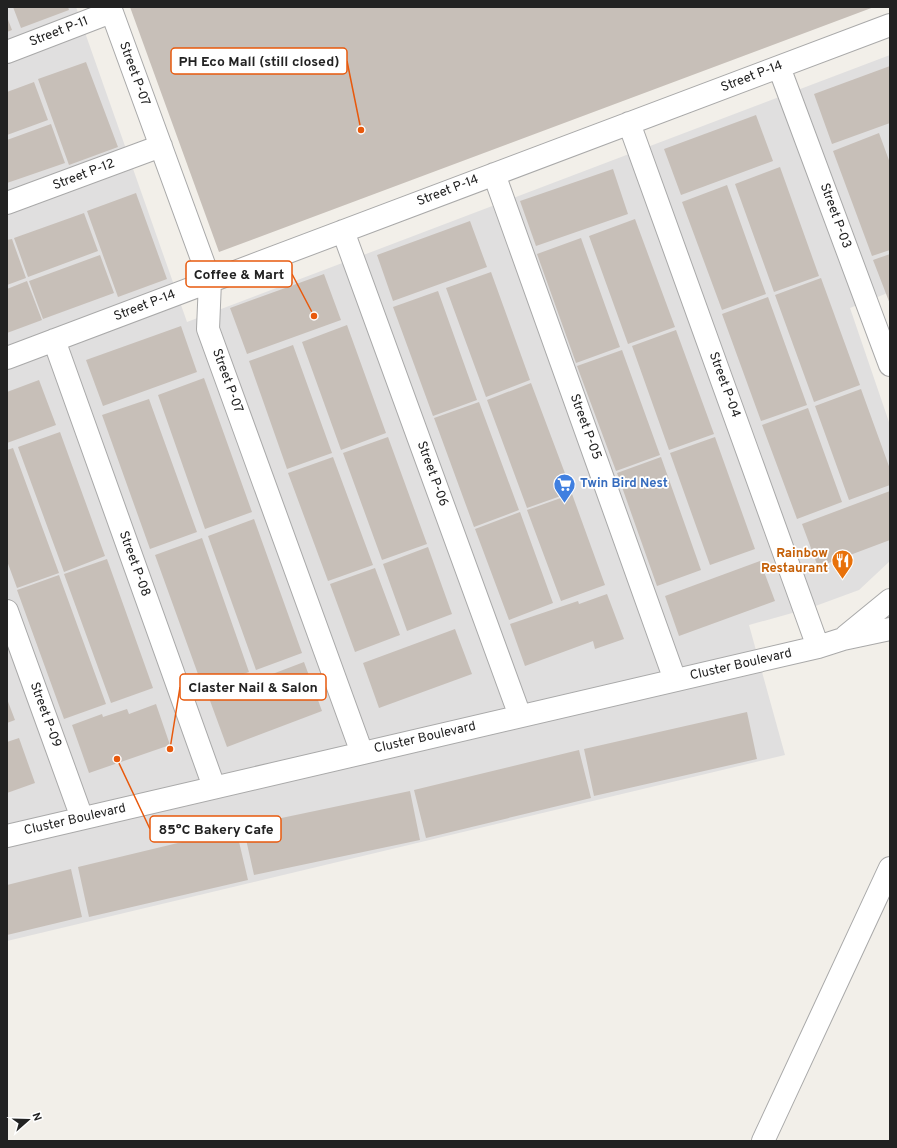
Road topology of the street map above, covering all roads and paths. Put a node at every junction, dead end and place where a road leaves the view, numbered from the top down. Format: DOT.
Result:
graph roads {
  1 [pos="110,9"];
  2 [pos="890,25"];
  3 [pos="7,52"];
  4 [pos="779,67"];
  5 [pos="630,123"];
  6 [pos="161,146"];
  7 [pos="494,174"];
  8 [pos="7,203"];
  9 [pos="343,231"];
  10 [pos="210,281"];
  11 [pos="54,340"];
  12 [pos="7,358"];
  13 [pos="890,365"];
  14 [pos="890,600"];
  15 [pos="7,611"];
  16 [pos="890,629"];
  17 [pos="843,639"];
  18 [pos="818,646"];
  19 [pos="675,680"];
  20 [pos="520,716"];
  21 [pos="362,753"];
  22 [pos="214,788"];
  23 [pos="82,818"];
  24 [pos="7,836"];
  25 [pos="890,868"];
  26 [pos="763,1141"];
  1 -- 3 [label="street, Street P-11"];
  1 -- 6 [label="street, Street P-07"];
  2 -- 4 [label="street, Street P-14"];
  4 -- 5 [label="street, Street P-14"];
  4 -- 13 [label="street, Street P-03"];
  5 -- 7 [label="street, Street P-14"];
  5 -- 18 [label="street, Street P-04"];
  6 -- 8 [label="street, Street P-12"];
  6 -- 10 [label="street, Street P-07"];
  7 -- 9 [label="street, Street P-14"];
  7 -- 19 [label="street, Street P-05"];
  9 -- 10 [label="street, Street P-14"];
  9 -- 20 [label="street, Street P-06"];
  10 -- 11 [label="street, Street P-14"];
  10 -- 21 [label="street, Street P-07"];
  11 -- 12 [label="street, Street P-14"];
  11 -- 22 [label="street, Street P-08"];
  14 -- 17 [label="street, Cluster Boulevard"];
  15 -- 23 [label="street, Street P-09"];
  16 -- 17 [label="street, Cluster Boulevard"];
  17 -- 18 [label="street, Cluster Boulevard"];
  18 -- 19 [label="street, Cluster Boulevard"];
  19 -- 20 [label="street, Cluster Boulevard"];
  20 -- 21 [label="street, Cluster Boulevard"];
  21 -- 22 [label="street, Cluster Boulevard"];
  22 -- 23 [label="street, Cluster Boulevard"];
  23 -- 24 [label="street, Cluster Boulevard"];
  25 -- 26 [label="street"];
}
